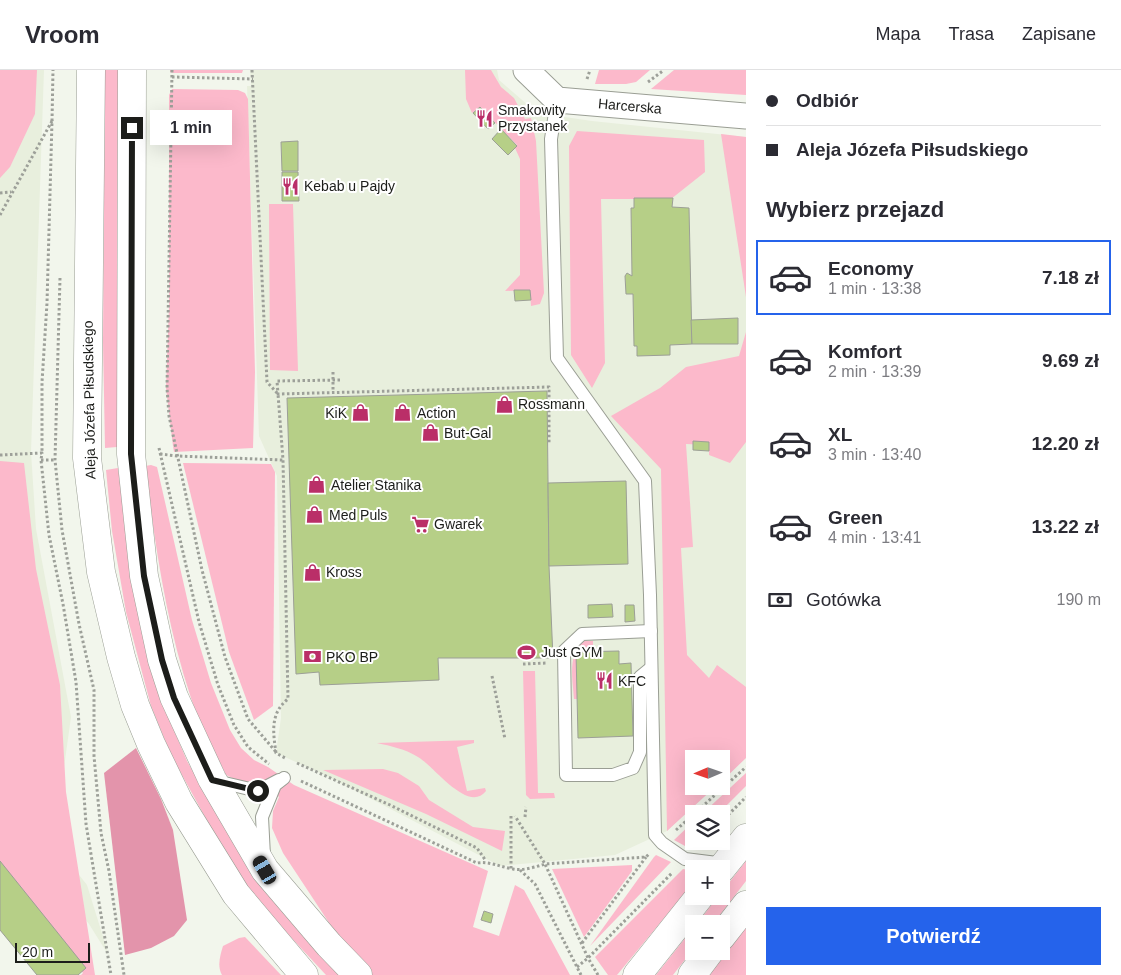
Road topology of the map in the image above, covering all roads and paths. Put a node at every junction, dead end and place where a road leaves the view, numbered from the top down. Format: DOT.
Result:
graph roads {
  1 [pos="54,70"];
  2 [pos="91,70"];
  3 [pos="132,70"];
  4 [pos="172,70"];
  5 [pos="252,70"];
  6 [pos="526,70"];
  7 [pos="172,77"];
  8 [pos="253,79"];
  9 [pos="557,100"];
  10 [pos="746,116"];
  11 [pos="52,121"];
  12 [pos="0,192"];
  13 [pos="12,192"];
  14 [pos="0,215"];
  15 [pos="333,372"];
  16 [pos="340,380"];
  17 [pos="333,392"];
  18 [pos="278,394"];
  19 [pos="549,443"];
  20 [pos="42,453"];
  21 [pos="0,455"];
  22 [pos="178,456"];
  23 [pos="41,460"];
  24 [pos="283,460"];
  25 [pos="651,631"];
  26 [pos="523,664"];
  27 [pos="541,664"];
  28 [pos="652,668"];
  29 [pos="492,676"];
  30 [pos="505,739"];
  31 [pos="276,753"];
  32 [pos="270,764"];
  33 [pos="746,767"];
  34 [pos="295,778"];
  35 [pos="212,780"];
  36 [pos="746,797"];
  37 [pos="704,805"];
  38 [pos="526,807"];
  39 [pos="730,813"];
  40 [pos="525,817"];
  41 [pos="685,822"];
  42 [pos="746,838"];
  43 [pos="662,843"];
  44 [pos="646,856"];
  45 [pos="685,859"];
  46 [pos="691,860"];
  47 [pos="729,860"];
  48 [pos="486,861"];
  49 [pos="545,864"];
  50 [pos="511,869"];
  51 [pos="265,870"];
  52 [pos="520,870"];
  53 [pos="693,905"];
  54 [pos="746,905"];
  55 [pos="730,925"];
  56 [pos="582,943"];
  57 [pos="588,958"];
  58 [pos="703,960"];
  59 [pos="577,967"];
  60 [pos="358,974"];
  61 [pos="111,975"];
  62 [pos="124,975"];
  63 [pos="304,975"];
  64 [pos="581,975"];
  65 [pos="598,975"];
  66 [pos="637,975"];
  67 [pos="692,975"];
  1 -- 11 [label="path"];
  2 -- 63 [label="main road, Aleja Józefa Piłsudskiego"];
  3 -- 35 [label="main road"];
  4 -- 7 [label="path"];
  5 -- 8 [label="path"];
  6 -- 9 [label="street"];
  7 -- 8 [label="path"];
  7 -- 22 [label="path"];
  8 -- 18 [label="path"];
  9 -- 10 [label="street, Harcerska"];
  9 -- 25 [label="lane"];
  11 -- 13 [label="path"];
  11 -- 20 [label="path"];
  12 -- 13 [label="path"];
  13 -- 14 [label="path"];
  15 -- 17 [label="path, bridge"];
  16 -- 18 [label="path"];
  17 -- 18 [label="path"];
  17 -- 19 [label="path"];
  18 -- 24 [label="path"];
  20 -- 21 [label="path"];
  20 -- 23 [label="path"];
  22 -- 24 [label="path"];
  22 -- 31 [label="path"];
  22 -- 32 [label="path"];
  23 -- 61 [label="path"];
  23 -- 62 [label="path"];
  24 -- 31 [label="path"];
  25 -- 28 [label="lane"];
  25 -- 28 [label="lane"];
  26 -- 27 [label="path"];
  28 -- 43 [label="lane"];
  29 -- 30 [label="path"];
  31 -- 48 [label="path"];
  33 -- 37 [label="path"];
  34 -- 48 [label="path"];
  35 -- 51 [label="main road"];
  35 -- 51 [label="lane"];
  36 -- 39 [label="path"];
  38 -- 40 [label="path"];
  41 -- 43 [label="path"];
  42 -- 47 [label="main road"];
  43 -- 44 [label="path"];
  43 -- 45 [label="lane"];
  44 -- 49 [label="path"];
  44 -- 56 [label="path"];
  45 -- 46 [label="lane"];
  45 -- 57 [label="path"];
  48 -- 50 [label="path"];
  49 -- 50 [label="path"];
  49 -- 52 [label="path"];
  49 -- 56 [label="path"];
  50 -- 52 [label="path"];
  51 -- 60 [label="main road"];
  52 -- 59 [label="path"];
  53 -- 66 [label="main road"];
  54 -- 55 [label="main road"];
  56 -- 57 [label="path"];
  57 -- 59 [label="path"];
  57 -- 65 [label="path"];
  58 -- 67 [label="main road"];
  59 -- 64 [label="path"];
}
